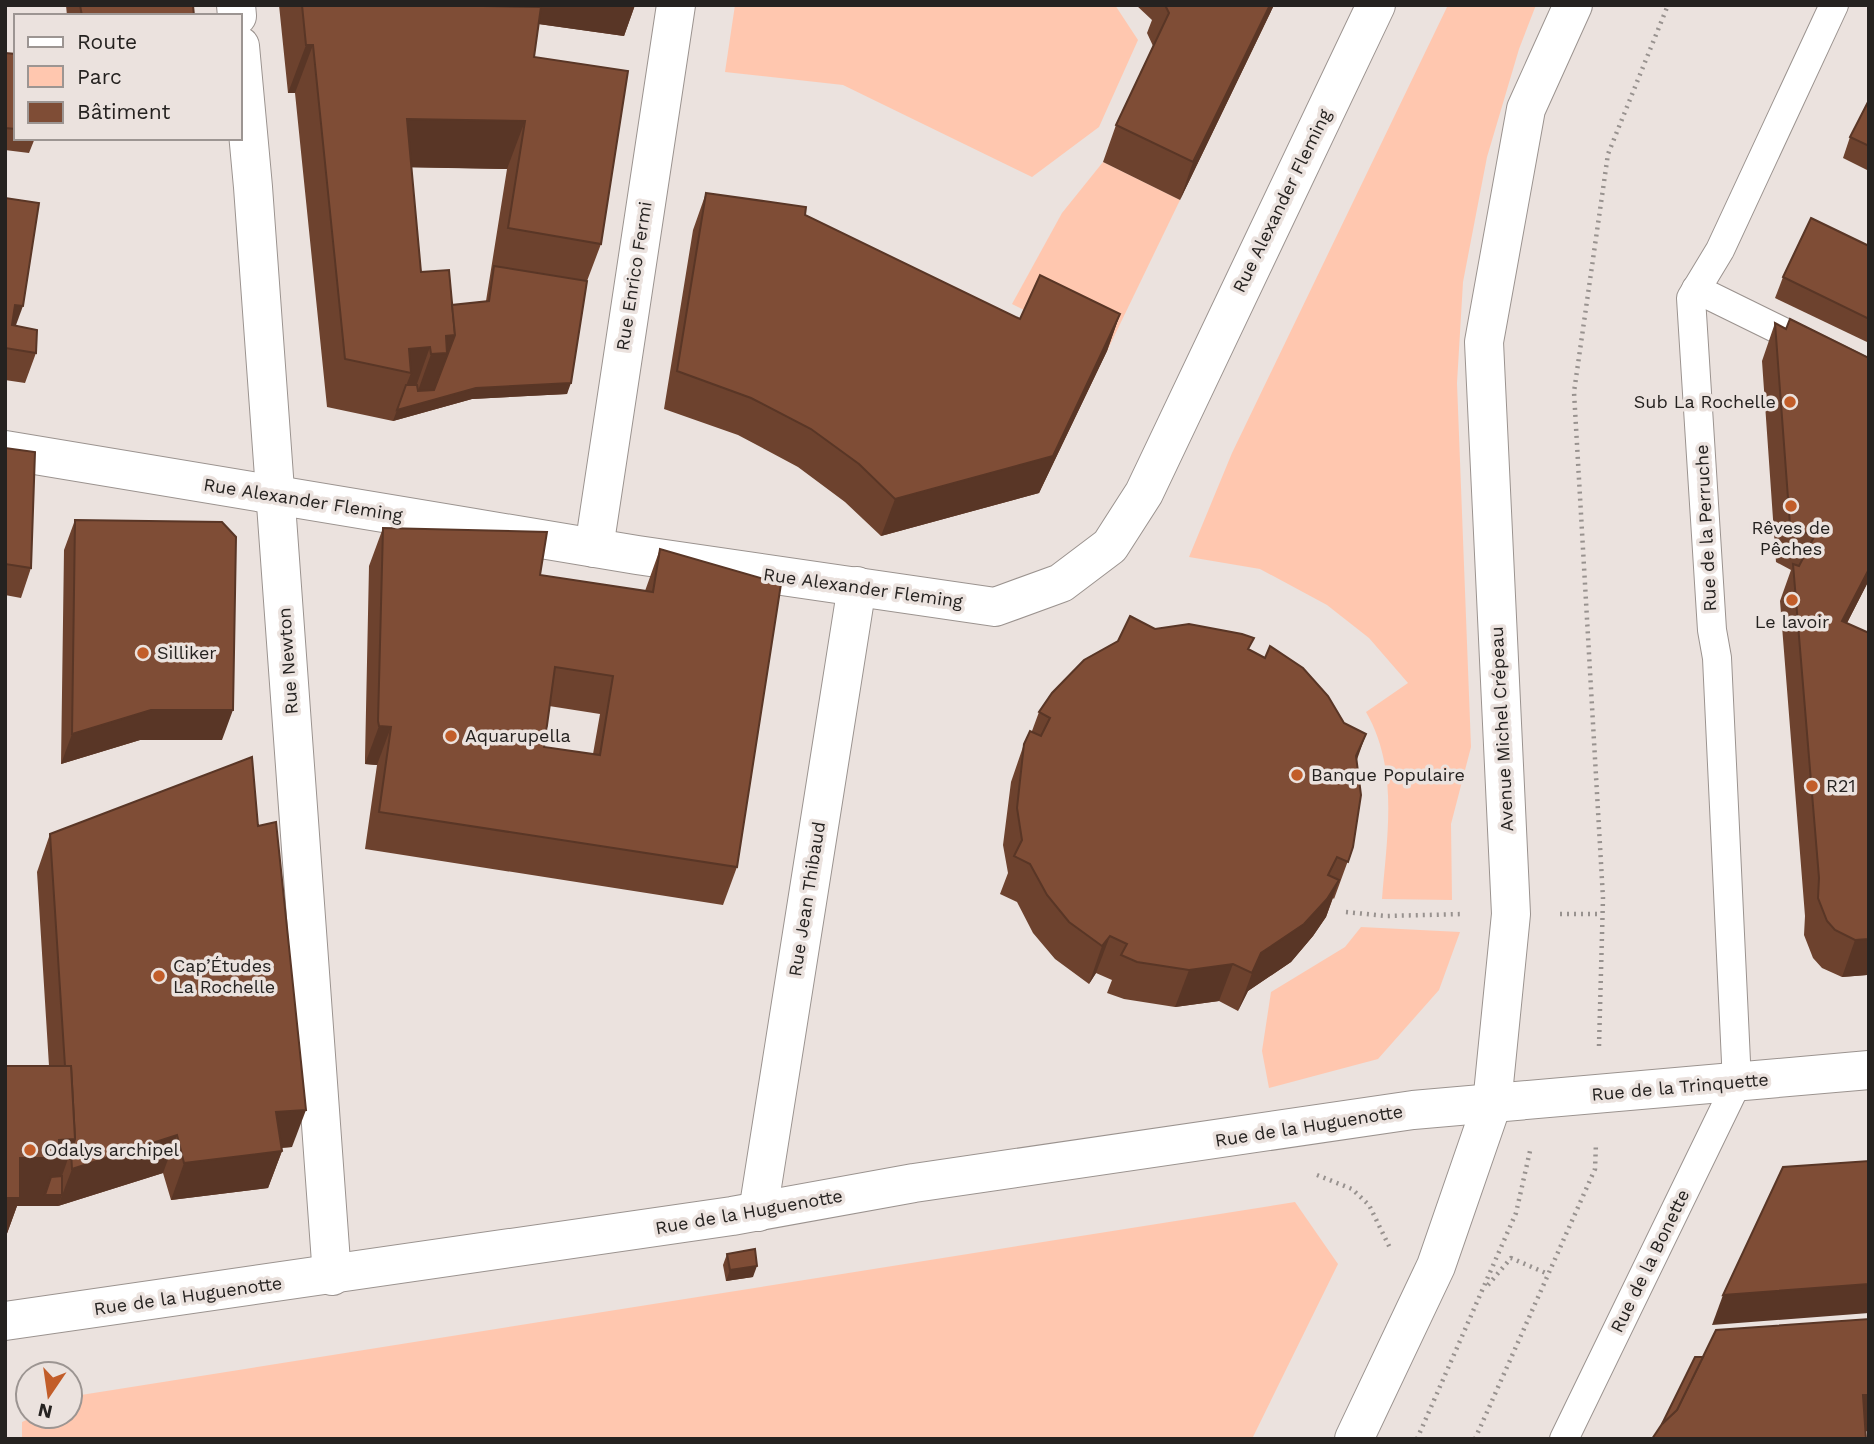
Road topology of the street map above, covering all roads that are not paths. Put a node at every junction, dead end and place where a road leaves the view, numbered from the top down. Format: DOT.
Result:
graph roads {
  1 [pos="676,5"];
  2 [pos="1376,5"];
  3 [pos="1573,5"];
  4 [pos="1834,5"];
  5 [pos="242,71"];
  6 [pos="1696,289"];
  7 [pos="1869,374"];
  8 [pos="5,450"];
  9 [pos="276,497"];
  10 [pos="594,548"];
  11 [pos="857,586"];
  12 [pos="1869,1070"];
  13 [pos="1737,1083"];
  14 [pos="1492,1104"];
  15 [pos="758,1212"];
  16 [pos="332,1276"];
  17 [pos="5,1321"];
  18 [pos="1354,1439"];
  19 [pos="1564,1439"];
  1 -- 10 [label="street, Rue Enrico Fermi"];
  2 -- 11 [label="street, Rue Alexander Fleming"];
  3 -- 14 [label="street, Avenue Michel Crépeau"];
  4 -- 6 [label="lane, Rue de la Perruche"];
  5 -- 9 [label="street, Rue Newton"];
  6 -- 7 [label="lane"];
  6 -- 13 [label="lane, Rue de la Perruche"];
  8 -- 9 [label="street, Rue Alexander Fleming"];
  9 -- 10 [label="street, Rue Alexander Fleming"];
  9 -- 16 [label="street, Rue Newton"];
  10 -- 11 [label="street, Rue Alexander Fleming"];
  11 -- 15 [label="street, Rue Jean Thibaud"];
  12 -- 13 [label="street, Rue de la Trinquette"];
  13 -- 14 [label="street, Rue de la Trinquette"];
  13 -- 19 [label="lane, Rue de la Bonette"];
  14 -- 15 [label="street, Rue de la Huguenotte"];
  14 -- 18 [label="street, Avenue Michel Crépeau"];
  15 -- 16 [label="street, Rue de la Huguenotte"];
  16 -- 17 [label="street, Rue de la Huguenotte"];
}
